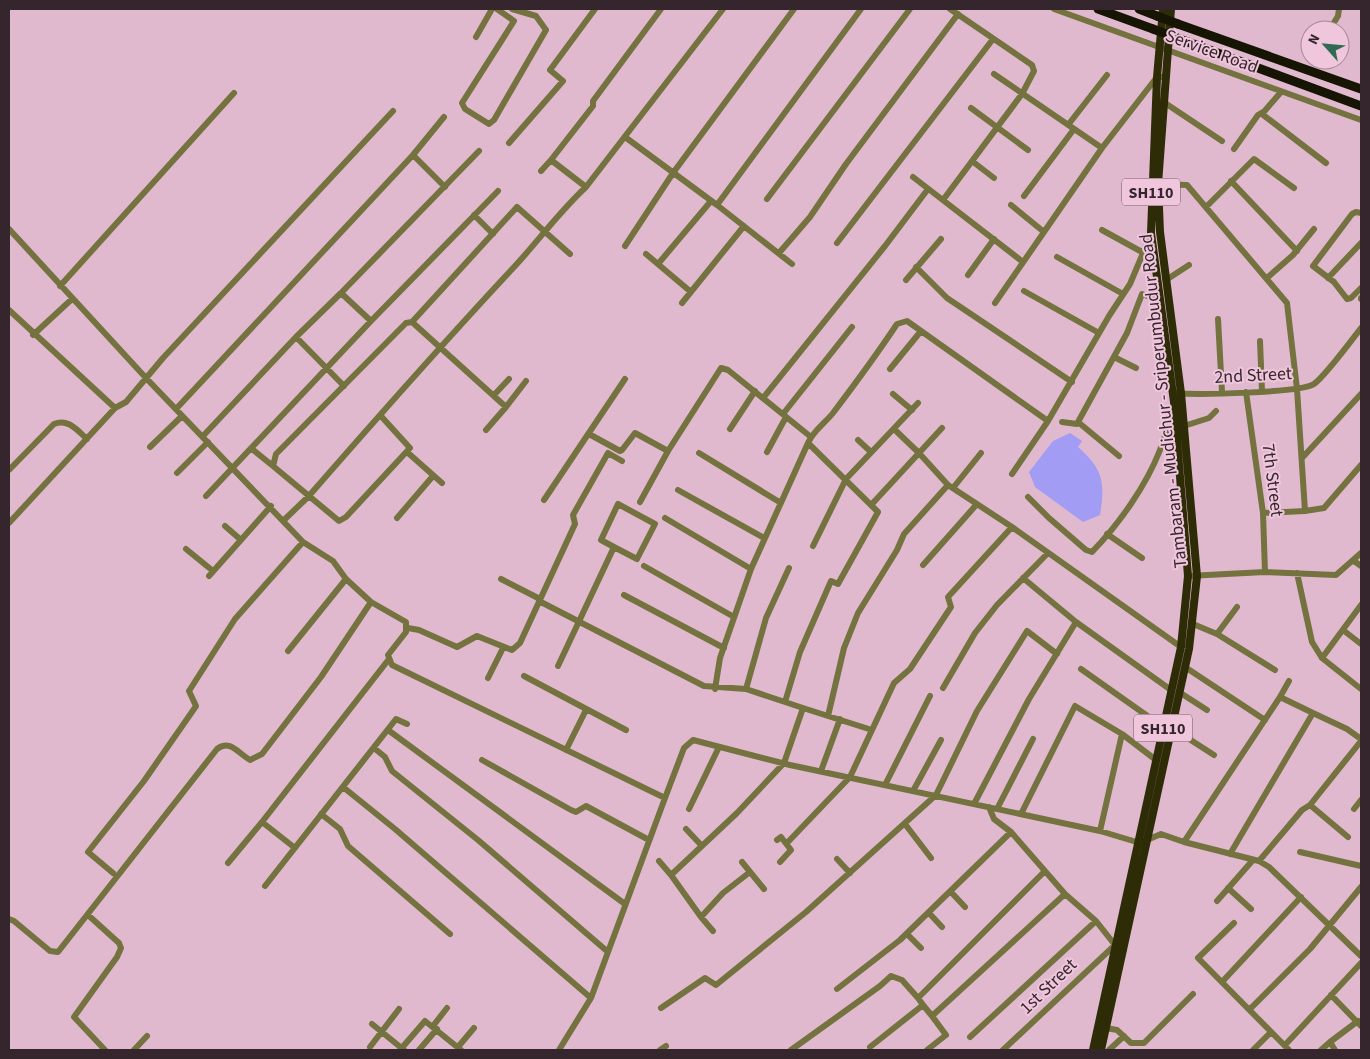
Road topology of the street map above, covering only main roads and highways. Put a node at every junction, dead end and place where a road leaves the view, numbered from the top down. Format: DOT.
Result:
graph roads {
  1 [pos="1098,9"];
  2 [pos="1139,9"];
  3 [pos="1171,9"];
  4 [pos="1160,12"];
  5 [pos="1161,77"];
  6 [pos="1361,90"];
  7 [pos="1361,106"];
  8 [pos="1155,184"];
  9 [pos="1177,393"];
  10 [pos="1193,576"];
  11 [pos="1175,691"];
  12 [pos="1168,728"];
  13 [pos="1144,842"];
  14 [pos="1093,1050"];
  15 [pos="1101,1050"];
  1 -- 7 [label="highway, bridge"];
  2 -- 4 [label="highway"];
  3 -- 5 [label="main road, Tambaram - Mudichur - Sriperumbudur Road / SH110"];
  4 -- 5 [label="main road, Tambaram - Mudichur - Sriperumbudur Road / SH110"];
  4 -- 6 [label="highway, bridge"];
  5 -- 8 [label="main road, Tambaram - Mudichur - Sriperumbudur Road / SH110"];
  8 -- 9 [label="main road, Tambaram - Mudichur - Sriperumbudur Road / SH110"];
  8 -- 9 [label="main road, Tambaram - Mudichur - Sriperumbudur Road / SH110"];
  9 -- 10 [label="main road, Tambaram - Mudichur - Sriperumbudur Road / SH110"];
  9 -- 10 [label="main road, Tambaram - Mudichur - Sriperumbudur Road / SH110"];
  10 -- 11 [label="main road, Tambaram - Mudichur - Sriperumbudur Road / SH110"];
  10 -- 11 [label="main road, Tambaram - Mudichur - Sriperumbudur Road / SH110"];
  11 -- 12 [label="main road, Tambaram - Mudichur - Sriperumbudur Road / SH110"];
  12 -- 13 [label="main road, Tambaram - Mudichur - Sriperumbudur Road / SH110"];
  12 -- 13 [label="main road, Tambaram - Mudichur - Sriperumbudur Road / SH110"];
  13 -- 14 [label="main road, Tambaram - Mudichur - Sriperumbudur Road / SH110"];
  13 -- 15 [label="main road, Tambaram - Mudichur - Sriperumbudur Road / SH110"];
}
